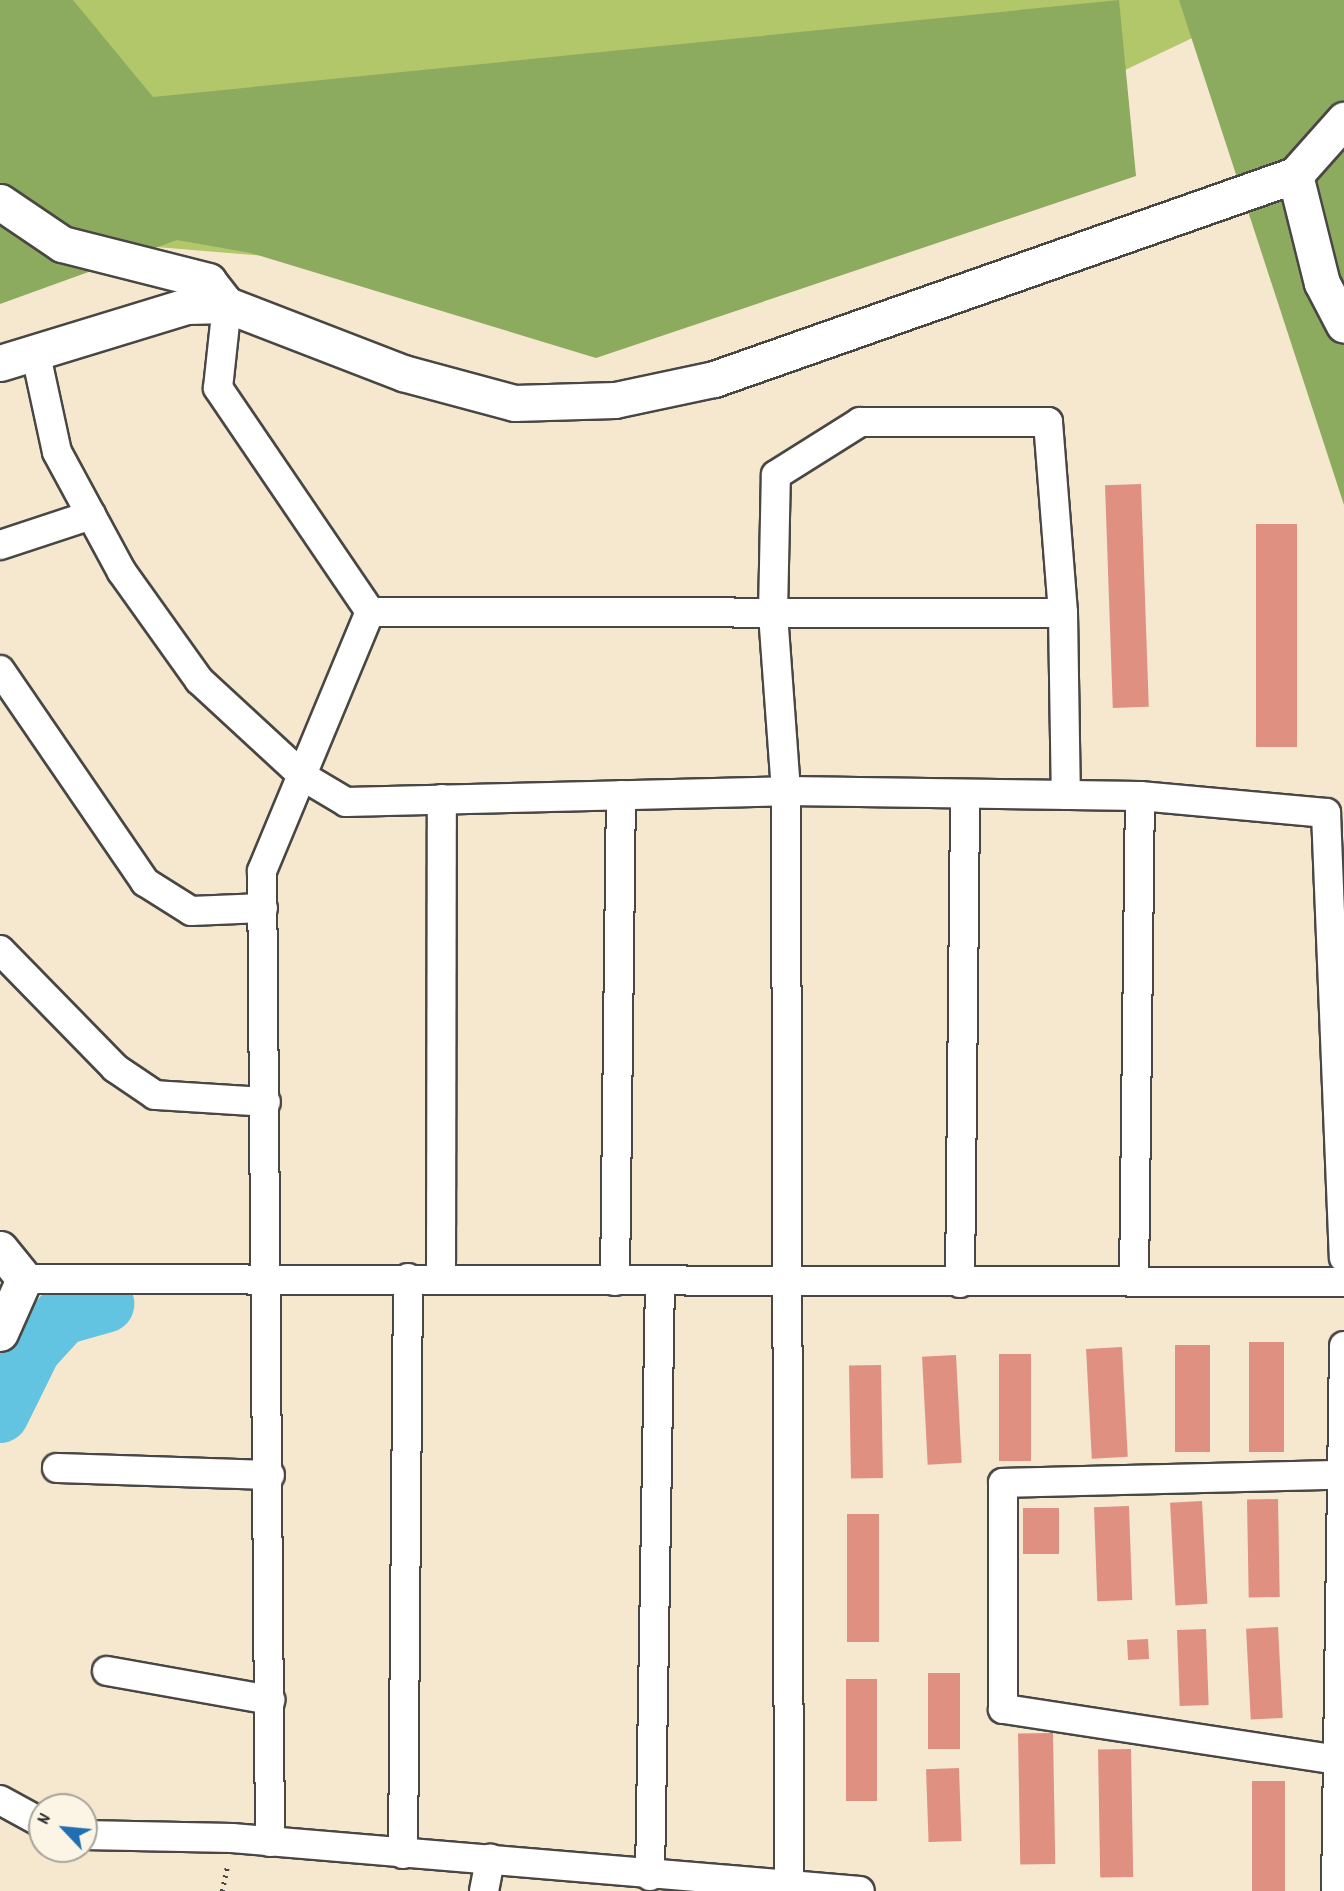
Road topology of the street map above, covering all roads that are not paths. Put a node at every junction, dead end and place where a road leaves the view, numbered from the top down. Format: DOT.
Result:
graph roads {
  1 [pos="1344,120"];
  2 [pos="1295,175"];
  3 [pos="0,202"];
  4 [pos="227,305"];
  5 [pos="1344,325"];
  6 [pos="36,355"];
  7 [pos="0,363"];
  8 [pos="91,515"];
  9 [pos="0,545"];
  10 [pos="370,612"];
  11 [pos="773,612"];
  12 [pos="1063,613"];
  13 [pos="0,670"];
  14 [pos="304,777"];
  15 [pos="786,791"];
  16 [pos="965,794"];
  17 [pos="621,795"];
  18 [pos="1066,795"];
  19 [pos="1140,796"];
  20 [pos="442,799"];
  21 [pos="263,908"];
  22 [pos="0,950"];
  23 [pos="266,1102"];
  24 [pos="0,1249"];
  25 [pos="1344,1258"];
  26 [pos="270,1277"];
  27 [pos="408,1278"];
  28 [pos="24,1279"];
  29 [pos="441,1279"];
  30 [pos="615,1281"];
  31 [pos="660,1282"];
  32 [pos="1135,1282"];
  33 [pos="1344,1282"];
  34 [pos="783,1283"];
  35 [pos="960,1283"];
  36 [pos="0,1332"];
  37 [pos="1344,1346"];
  38 [pos="57,1468"];
  39 [pos="270,1475"];
  40 [pos="1342,1475"];
  41 [pos="107,1671"];
  42 [pos="270,1700"];
  43 [pos="1338,1760"];
  44 [pos="0,1800"];
  45 [pos="28,1815"];
  46 [pos="98,1836"];
  47 [pos="270,1842"];
  48 [pos="403,1854"];
  49 [pos="490,1859"];
  50 [pos="650,1875"];
  51 [pos="789,1881"];
  52 [pos="484,1891"];
  53 [pos="860,1891"];
  54 [pos="1336,1891"];
  1 -- 2 [label="street"];
  2 -- 4 [label="street"];
  2 -- 5 [label="street"];
  3 -- 4 [label="street"];
  4 -- 6 [label="street"];
  4 -- 10 [label="street"];
  6 -- 7 [label="street"];
  6 -- 8 [label="street"];
  8 -- 9 [label="street"];
  8 -- 14 [label="street"];
  10 -- 11 [label="street"];
  10 -- 14 [label="street"];
  11 -- 12 [label="street"];
  11 -- 12 [label="street"];
  11 -- 15 [label="street"];
  12 -- 18 [label="street"];
  13 -- 21 [label="street"];
  14 -- 20 [label="street"];
  14 -- 21 [label="street"];
  15 -- 16 [label="street"];
  15 -- 17 [label="street"];
  15 -- 34 [label="street"];
  16 -- 18 [label="street"];
  16 -- 35 [label="street"];
  17 -- 20 [label="street"];
  17 -- 30 [label="street"];
  18 -- 19 [label="street"];
  19 -- 25 [label="street"];
  19 -- 32 [label="street"];
  20 -- 29 [label="street"];
  21 -- 23 [label="street"];
  22 -- 23 [label="street"];
  23 -- 26 [label="street"];
  24 -- 28 [label="street"];
  26 -- 27 [label="street"];
  26 -- 28 [label="street"];
  26 -- 39 [label="street"];
  27 -- 29 [label="street"];
  27 -- 48 [label="street"];
  28 -- 36 [label="street"];
  29 -- 30 [label="street"];
  30 -- 31 [label="street"];
  31 -- 34 [label="street"];
  31 -- 50 [label="street"];
  32 -- 33 [label="street"];
  32 -- 35 [label="street"];
  34 -- 35 [label="street"];
  34 -- 51 [label="street"];
  37 -- 40 [label="street"];
  38 -- 39 [label="street"];
  39 -- 42 [label="street"];
  40 -- 43 [label="street"];
  40 -- 43 [label="street"];
  41 -- 42 [label="street"];
  42 -- 47 [label="street"];
  43 -- 54 [label="street"];
  44 -- 45 [label="street"];
  46 -- 47 [label="street"];
  47 -- 48 [label="street"];
  48 -- 49 [label="street"];
  49 -- 50 [label="street"];
  49 -- 52 [label="street"];
  50 -- 51 [label="street"];
  51 -- 53 [label="street"];
}
